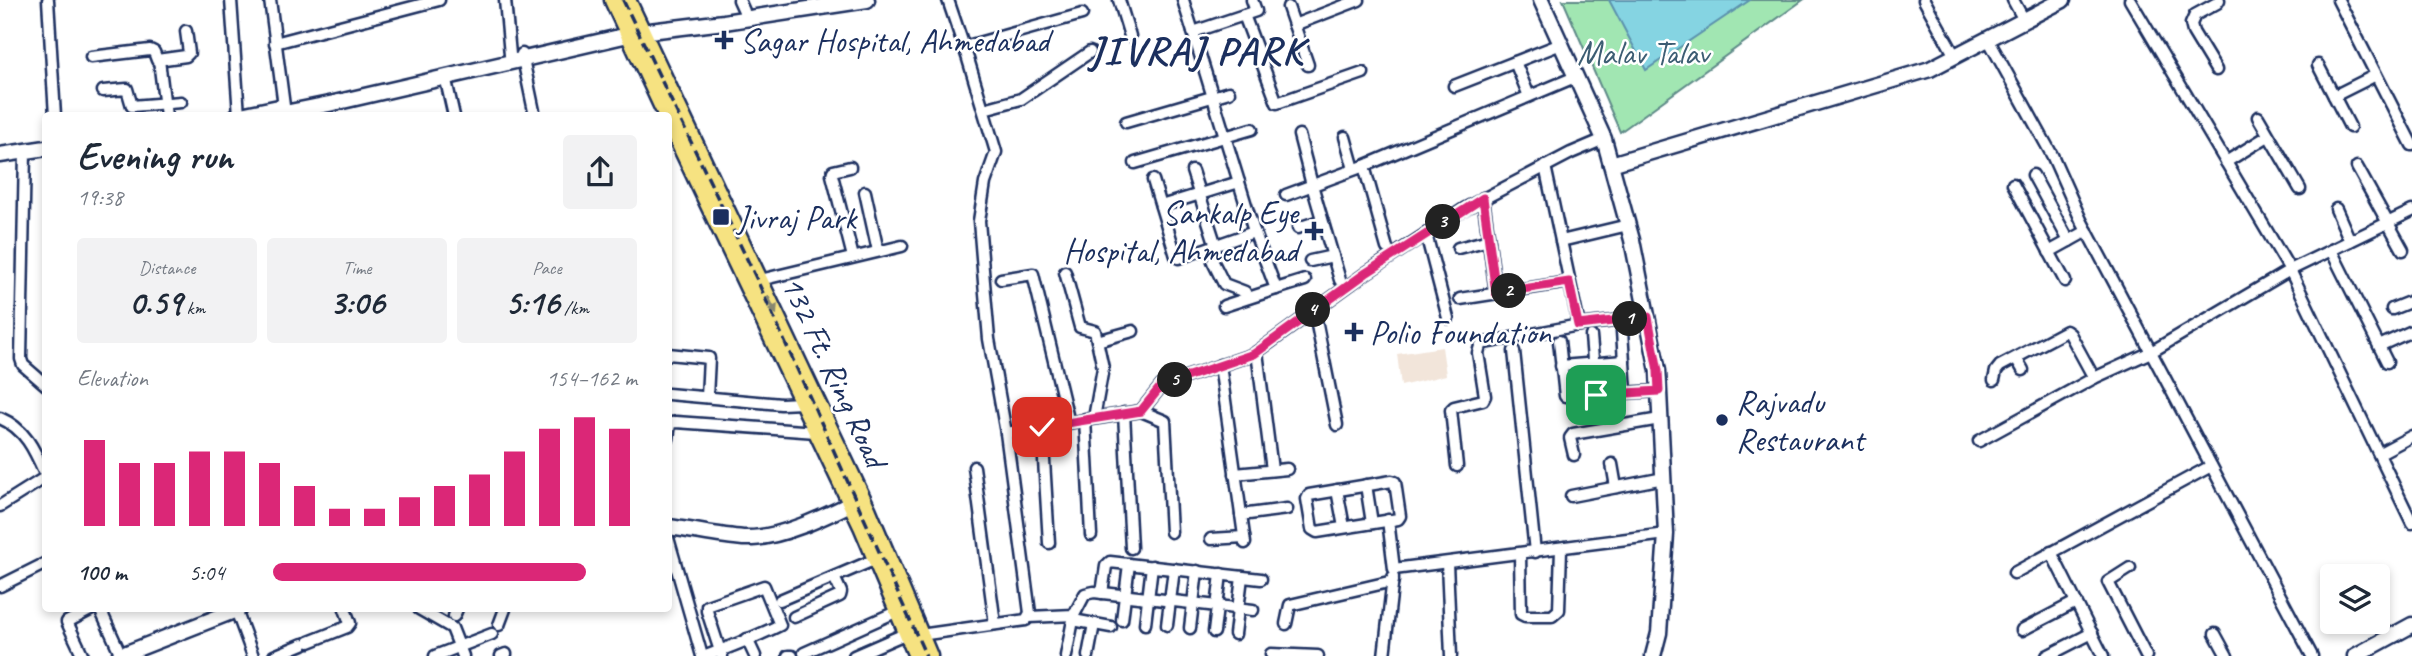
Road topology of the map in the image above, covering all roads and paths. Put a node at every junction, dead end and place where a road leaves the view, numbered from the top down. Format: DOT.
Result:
graph roads {
  1 [pos="48,0"];
  2 [pos="231,0"];
  3 [pos="270,0"];
  4 [pos="439,0"];
  5 [pos="505,0"];
  6 [pos="613,0"];
  7 [pos="627,0"];
  8 [pos="818,0"];
  9 [pos="867,0"];
  10 [pos="948,0"];
  11 [pos="1119,0"];
  12 [pos="1184,0"];
  13 [pos="1252,0"];
  14 [pos="1359,0"];
  15 [pos="1541,0"];
  16 [pos="1924,0"];
  17 [pos="2013,0"];
  18 [pos="2063,0"];
  19 [pos="2130,0"];
  20 [pos="2219,0"];
  21 [pos="2338,0"];
  22 [pos="741,5"];
  23 [pos="1288,7"];
  24 [pos="1082,14"];
  25 [pos="1244,15"];
  26 [pos="2024,20"];
  27 [pos="1294,25"];
  28 [pos="633,30"];
  29 [pos="186,31"];
  30 [pos="1193,32"];
  31 [pos="1130,36"];
  32 [pos="1988,39"];
  33 [pos="275,43"];
  34 [pos="1561,44"];
  35 [pos="964,47"];
  36 [pos="1090,52"];
  37 [pos="518,56"];
  38 [pos="1955,56"];
  39 [pos="92,57"];
  40 [pos="159,60"];
  41 [pos="1515,62"];
  42 [pos="1308,65"];
  43 [pos="2319,65"];
  44 [pos="2216,70"];
  45 [pos="1363,73"];
  46 [pos="2376,75"];
  47 [pos="445,76"];
  48 [pos="1576,77"];
  49 [pos="1454,86"];
  50 [pos="103,91"];
  51 [pos="1229,92"];
  52 [pos="1212,96"];
  53 [pos="1529,96"];
  54 [pos="2334,96"];
  55 [pos="181,102"];
  56 [pos="164,104"];
  57 [pos="284,106"];
  58 [pos="335,109"];
  59 [pos="984,109"];
  60 [pos="55,112"];
  61 [pos="165,112"];
  62 [pos="237,112"];
  63 [pos="253,112"];
  64 [pos="307,112"];
  65 [pos="453,112"];
  66 [pos="534,112"];
  67 [pos="666,112"];
  68 [pos="2258,117"];
  69 [pos="1126,122"];
  70 [pos="672,126"];
  71 [pos="2350,127"];
  72 [pos="1252,129"];
  73 [pos="1299,135"];
  74 [pos="2268,136"];
  75 [pos="1224,137"];
  76 [pos="1345,137"];
  77 [pos="1604,139"];
  78 [pos="2412,145"];
  79 [pos="42,149"];
  80 [pos="0,155"];
  81 [pos="25,155"];
  82 [pos="42,155"];
  83 [pos="0,162"];
  84 [pos="2226,162"];
  85 [pos="1135,163"];
  86 [pos="1611,164"];
  87 [pos="850,166"];
  88 [pos="1545,166"];
  89 [pos="2357,167"];
  90 [pos="1359,168"];
  91 [pos="1192,171"];
  92 [pos="2033,174"];
  93 [pos="1153,180"];
  94 [pos="1239,182"];
  95 [pos="2013,184"];
  96 [pos="1311,185"];
  97 [pos="2300,189"];
  98 [pos="865,192"];
  99 [pos="1200,194"];
  100 [pos="1286,195"];
  101 [pos="1483,198"];
  102 [pos="1161,206"];
  103 [pos="2336,209"];
  104 [pos="2412,211"];
  105 [pos="1322,220"];
  106 [pos="2389,222"];
  107 [pos="1628,225"];
  108 [pos="1298,228"];
  109 [pos="2087,231"];
  110 [pos="1255,232"];
  111 [pos="1426,234"];
  112 [pos="1489,240"];
  113 [pos="2068,241"];
  114 [pos="2350,241"];
  115 [pos="1561,242"];
  116 [pos="902,246"];
  117 [pos="1216,246"];
  118 [pos="1387,248"];
  119 [pos="1458,248"];
  120 [pos="2331,250"];
  121 [pos="2403,250"];
  122 [pos="878,251"];
  123 [pos="2049,252"];
  124 [pos="1333,256"];
  125 [pos="853,257"];
  126 [pos="1310,261"];
  127 [pos="1213,262"];
  128 [pos="2290,270"];
  129 [pos="1065,272"];
  130 [pos="1001,279"];
  131 [pos="760,280"];
  132 [pos="1305,280"];
  133 [pos="1340,280"];
  134 [pos="2064,281"];
  135 [pos="1569,282"];
  136 [pos="1276,289"];
  137 [pos="1496,293"];
  138 [pos="1247,298"];
  139 [pos="1460,299"];
  140 [pos="2412,301"];
  141 [pos="1224,306"];
  142 [pos="2392,309"];
  143 [pos="1314,310"];
  144 [pos="1648,317"];
  145 [pos="1448,318"];
  146 [pos="1578,325"];
  147 [pos="1133,331"];
  148 [pos="1622,331"];
  149 [pos="2412,331"];
  150 [pos="1591,336"];
  151 [pos="1097,341"];
  152 [pos="1559,341"];
  153 [pos="2379,346"];
  154 [pos="1514,351"];
  155 [pos="1257,352"];
  156 [pos="2151,352"];
  157 [pos="672,354"];
  158 [pos="2016,358"];
  159 [pos="1624,361"];
  160 [pos="2387,362"];
  161 [pos="1594,364"];
  162 [pos="1220,365"];
  163 [pos="1561,366"];
  164 [pos="2022,370"];
  165 [pos="2094,378"];
  166 [pos="1994,380"];
  167 [pos="42,382"];
  168 [pos="1659,391"];
  169 [pos="1626,393"];
  170 [pos="672,394"];
  171 [pos="1596,395"];
  172 [pos="707,397"];
  173 [pos="802,402"];
  174 [pos="1141,411"];
  175 [pos="1124,413"];
  176 [pos="0,418"];
  177 [pos="1089,419"];
  178 [pos="1660,419"];
  179 [pos="1069,423"];
  180 [pos="672,424"];
  181 [pos="1337,425"];
  182 [pos="1042,427"];
  183 [pos="816,432"];
  184 [pos="1006,433"];
  185 [pos="2412,436"];
  186 [pos="1979,441"];
  187 [pos="2379,453"];
  188 [pos="1574,455"];
  189 [pos="1612,464"];
  190 [pos="42,466"];
  191 [pos="1457,466"];
  192 [pos="2211,466"];
  193 [pos="974,467"];
  194 [pos="1287,469"];
  195 [pos="1272,470"];
  196 [pos="1236,474"];
  197 [pos="1664,478"];
  198 [pos="42,479"];
  199 [pos="1366,485"];
  200 [pos="1616,487"];
  201 [pos="1337,490"];
  202 [pos="1571,496"];
  203 [pos="856,501"];
  204 [pos="0,506"];
  205 [pos="1287,509"];
  206 [pos="1241,515"];
  207 [pos="1388,520"];
  208 [pos="1372,523"];
  209 [pos="2412,523"];
  210 [pos="1344,527"];
  211 [pos="672,528"];
  212 [pos="1171,532"];
  213 [pos="1667,534"];
  214 [pos="1091,535"];
  215 [pos="1211,539"];
  216 [pos="1049,543"];
  217 [pos="1131,548"];
  218 [pos="1561,549"];
  219 [pos="672,551"];
  220 [pos="1535,552"];
  221 [pos="2052,552"];
  222 [pos="1520,554"];
  223 [pos="876,559"];
  224 [pos="1447,563"];
  225 [pos="1129,564"];
  226 [pos="42,565"];
  227 [pos="1152,566"];
  228 [pos="2130,568"];
  229 [pos="1174,569"];
  230 [pos="1197,572"];
  231 [pos="2014,573"];
  232 [pos="1221,574"];
  233 [pos="1394,575"];
  234 [pos="834,577"];
  235 [pos="1242,577"];
  236 [pos="1261,579"];
  237 [pos="0,586"];
  238 [pos="1102,593"];
  239 [pos="1125,595"];
  240 [pos="1148,598"];
  241 [pos="780,600"];
  242 [pos="1171,601"];
  243 [pos="2076,602"];
  244 [pos="1194,604"];
  245 [pos="1217,606"];
  246 [pos="1238,609"];
  247 [pos="1253,610"];
  248 [pos="898,611"];
  249 [pos="86,612"];
  250 [pos="101,612"];
  251 [pos="232,612"];
  252 [pos="238,612"];
  253 [pos="346,612"];
  254 [pos="424,612"];
  255 [pos="504,612"];
  256 [pos="794,617"];
  257 [pos="1029,617"];
  258 [pos="1074,618"];
  259 [pos="1122,620"];
  260 [pos="995,624"];
  261 [pos="1094,624"];
  262 [pos="1145,624"];
  263 [pos="1286,624"];
  264 [pos="499,625"];
  265 [pos="1167,625"];
  266 [pos="2412,625"];
  267 [pos="1111,627"];
  268 [pos="1190,628"];
  269 [pos="2022,630"];
  270 [pos="1214,632"];
  271 [pos="2092,633"];
  272 [pos="492,634"];
  273 [pos="914,634"];
  274 [pos="2215,634"];
  275 [pos="1235,635"];
  276 [pos="747,639"];
  277 [pos="461,651"];
  278 [pos="721,653"];
  279 [pos="804,653"];
  280 [pos="1271,654"];
  281 [pos="83,656"];
  282 [pos="120,656"];
  283 [pos="253,656"];
  284 [pos="274,656"];
  285 [pos="435,656"];
  286 [pos="704,656"];
  287 [pos="755,656"];
  288 [pos="854,656"];
  289 [pos="917,656"];
  290 [pos="929,656"];
  291 [pos="1066,656"];
  292 [pos="1088,656"];
  293 [pos="1318,656"];
  294 [pos="1384,656"];
  295 [pos="1451,656"];
  296 [pos="1653,656"];
  297 [pos="2047,656"];
  298 [pos="2103,656"];
  299 [pos="2146,656"];
  300 [pos="2227,656"];
  301 [pos="2312,656"];
  302 [pos="2356,656"];
  1 -- 60 [label="street"];
  2 -- 62 [label="street"];
  3 -- 33 [label="street"];
  4 -- 33 [label="street"];
  5 -- 37 [label="street"];
  6 -- 28 [label="main road, 132 Ft. Ring Road"];
  7 -- 28 [label="main road, 132 Ft. Ring Road"];
  8 -- 22 [label="street"];
  9 -- 28 [label="street"];
  10 -- 35 [label="street"];
  11 -- 31 [label="street"];
  12 -- 30 [label="street"];
  13 -- 25 [label="street"];
  14 -- 27 [label="street"];
  15 -- 34 [label="street"];
  16 -- 38 [label="street"];
  17 -- 26 [label="street"];
  18 -- 26 [label="street"];
  19 -- 84 [label="street"];
  20 -- 44 [label="street"];
  21 -- 46 [label="street"];
  22 -- 28 [label="street"];
  23 -- 27 [label="street"];
  24 -- 35 [label="street"];
  25 -- 30 [label="street"];
  25 -- 45 [label="street"];
  26 -- 32 [label="street"];
  27 -- 42 [label="street"];
  28 -- 37 [label="street"];
  28 -- 67 [label="main road, 132 Ft. Ring Road"];
  28 -- 131 [label="main road, 132 Ft. Ring Road"];
  29 -- 40 [label="street"];
  30 -- 52 [label="street"];
  32 -- 38 [label="street"];
  32 -- 109 [label="street"];
  33 -- 57 [label="street"];
  34 -- 41 [label="street"];
  34 -- 48 [label="street"];
  35 -- 59 [label="street"];
  36 -- 59 [label="street"];
  37 -- 47 [label="street"];
  37 -- 57 [label="street"];
  37 -- 66 [label="street"];
  38 -- 86 [label="street"];
  39 -- 40 [label="street"];
  40 -- 56 [label="street"];
  41 -- 49 [label="street"];
  41 -- 53 [label="street"];
  43 -- 54 [label="street"];
  46 -- 54 [label="street"];
  46 -- 78 [label="street"];
  47 -- 58 [label="street"];
  47 -- 65 [label="street"];
  48 -- 53 [label="street"];
  48 -- 77 [label="street"];
  50 -- 56 [label="street"];
  51 -- 52 [label="street"];
  52 -- 69 [label="street"];
  52 -- 75 [label="street"];
  53 -- 90 [label="street"];
  54 -- 71 [label="street"];
  55 -- 56 [label="street"];
  56 -- 61 [label="street"];
  57 -- 63 [label="street"];
  58 -- 64 [label="street"];
  59 -- 184 [label="street"];
  68 -- 74 [label="street"];
  70 -- 173 [label="main road, 132 Ft. Ring Road"];
  72 -- 75 [label="street"];
  73 -- 96 [label="street"];
  74 -- 84 [label="street"];
  74 -- 97 [label="street"];
  75 -- 85 [label="street"];
  75 -- 94 [label="street"];
  76 -- 90 [label="street"];
  77 -- 86 [label="street"];
  77 -- 88 [label="street"];
  79 -- 81 [label="street"];
  80 -- 81 [label="street"];
  81 -- 82 [label="street"];
  81 -- 83 [label="street"];
  81 -- 167 [label="street"];
  84 -- 128 [label="street"];
  86 -- 107 [label="street"];
  87 -- 125 [label="street"];
  88 -- 101 [label="street"];
  88 -- 115 [label="street"];
  89 -- 106 [label="street"];
  90 -- 96 [label="street"];
  90 -- 118 [label="street"];
  91 -- 99 [label="street"];
  92 -- 113 [label="street"];
  93 -- 102 [label="street"];
  94 -- 99 [label="street"];
  94 -- 110 [label="street"];
  95 -- 123 [label="street"];
  96 -- 100 [label="street"];
  96 -- 105 [label="street"];
  98 -- 122 [label="street"];
  99 -- 102 [label="street"];
  99 -- 117 [label="street"];
  101 -- 111 [label="street"];
  101 -- 112 [label="street"];
  102 -- 117 [label="street"];
  103 -- 114 [label="street"];
  104 -- 106 [label="street"];
  105 -- 108 [label="street"];
  105 -- 124 [label="street"];
  106 -- 114 [label="street"];
  106 -- 121 [label="street"];
  107 -- 115 [label="street"];
  107 -- 144 [label="street"];
  109 -- 113 [label="street"];
  109 -- 156 [label="street"];
  110 -- 117 [label="street"];
  110 -- 136 [label="street"];
  111 -- 143 [label="street"];
  111 -- 145 [label="street"];
  112 -- 119 [label="street"];
  112 -- 137 [label="street"];
  113 -- 123 [label="street"];
  114 -- 120 [label="street"];
  115 -- 135 [label="street"];
  116 -- 122 [label="street"];
  120 -- 128 [label="street"];
  120 -- 153 [label="street"];
  122 -- 125 [label="street"];
  123 -- 134 [label="street"];
  124 -- 126 [label="street"];
  124 -- 133 [label="street"];
  125 -- 131 [label="street"];
  127 -- 138 [label="street"];
  128 -- 156 [label="street"];
  128 -- 187 [label="street"];
  129 -- 151 [label="street"];
  130 -- 179 [label="street"];
  131 -- 203 [label="main road, 132 Ft. Ring Road, one-way"];
  132 -- 136 [label="street"];
  135 -- 137 [label="street"];
  135 -- 146 [label="street"];
  136 -- 138 [label="street"];
  137 -- 139 [label="street"];
  138 -- 141 [label="street"];
  140 -- 142 [label="street"];
  143 -- 155 [label="street"];
  143 -- 181 [label="street"];
  144 -- 146 [label="street"];
  144 -- 168 [label="street"];
  146 -- 191 [label="street"];
  147 -- 151 [label="street"];
  148 -- 159 [label="street"];
  149 -- 153 [label="street"];
  150 -- 161 [label="street"];
  151 -- 177 [label="street"];
  152 -- 163 [label="street"];
  153 -- 160 [label="street"];
  154 -- 220 [label="street"];
  155 -- 162 [label="street"];
  155 -- 195 [label="street"];
  156 -- 165 [label="street"];
  156 -- 192 [label="street"];
  157 -- 172 [label="street"];
  158 -- 164 [label="street"];
  158 -- 165 [label="street"];
  158 -- 166 [label="street"];
  159 -- 161 [label="street"];
  159 -- 169 [label="street"];
  161 -- 163 [label="street"];
  161 -- 171 [label="street"];
  162 -- 174 [label="street"];
  162 -- 196 [label="street"];
  163 -- 171 [label="street"];
  165 -- 186 [label="street"];
  168 -- 169 [label="street"];
  168 -- 178 [label="street"];
  169 -- 171 [label="street"];
  170 -- 172 [label="street"];
  172 -- 173 [label="street"];
  173 -- 183 [label="main road, 132 Ft. Ring Road"];
  174 -- 175 [label="street"];
  174 -- 212 [label="street"];
  175 -- 177 [label="street"];
  175 -- 217 [label="street"];
  176 -- 190 [label="street"];
  177 -- 179 [label="street"];
  177 -- 214 [label="street"];
  178 -- 188 [label="street"];
  178 -- 197 [label="street"];
  179 -- 182 [label="street"];
  180 -- 183 [label="street"];
  182 -- 184 [label="street"];
  182 -- 216 [label="street"];
  183 -- 203 [label="main road, 132 Ft. Ring Road"];
  184 -- 257 [label="street"];
  185 -- 187 [label="street"];
  187 -- 209 [label="street"];
  189 -- 200 [label="street"];
  192 -- 221 [label="street"];
  192 -- 301 [label="street"];
  193 -- 260 [label="street"];
  194 -- 195 [label="street"];
  195 -- 196 [label="street"];
  196 -- 206 [label="street"];
  197 -- 200 [label="street"];
  197 -- 213 [label="street"];
  198 -- 204 [label="street"];
  199 -- 201 [label="street"];
  199 -- 207 [label="street"];
  199 -- 208 [label="street"];
  200 -- 202 [label="street"];
  201 -- 210 [label="street"];
  201 -- 210 [label="street"];
  203 -- 211 [label="street"];
  203 -- 223 [label="main road, 132 Ft. Ring Road"];
  203 -- 273 [label="main road, 132 Ft. Ring Road"];
  205 -- 206 [label="street"];
  206 -- 215 [label="street"];
  207 -- 208 [label="street"];
  207 -- 233 [label="street"];
  208 -- 210 [label="street"];
  213 -- 218 [label="street"];
  213 -- 296 [label="street"];
  218 -- 220 [label="street"];
  218 -- 222 [label="street"];
  219 -- 286 [label="street"];
  220 -- 222 [label="street"];
  221 -- 231 [label="street"];
  221 -- 243 [label="street"];
  222 -- 224 [label="street"];
  223 -- 234 [label="street"];
  223 -- 248 [label="main road, 132 Ft. Ring Road"];
  224 -- 233 [label="street"];
  224 -- 295 [label="street"];
  225 -- 227 [label="street"];
  225 -- 238 [label="street"];
  225 -- 239 [label="street"];
  226 -- 237 [label="street"];
  227 -- 229 [label="street"];
  227 -- 240 [label="street"];
  228 -- 299 [label="street"];
  229 -- 230 [label="street"];
  229 -- 242 [label="street"];
  230 -- 232 [label="street"];
  230 -- 244 [label="street"];
  232 -- 235 [label="street"];
  232 -- 245 [label="street"];
  233 -- 263 [label="street"];
  233 -- 294 [label="street"];
  234 -- 241 [label="street"];
  234 -- 256 [label="street"];
  235 -- 236 [label="street"];
  235 -- 246 [label="street"];
  238 -- 239 [label="street"];
  238 -- 258 [label="street"];
  239 -- 240 [label="street"];
  239 -- 259 [label="street"];
  240 -- 242 [label="street"];
  240 -- 262 [label="street"];
  242 -- 244 [label="street"];
  242 -- 265 [label="street"];
  243 -- 269 [label="street"];
  243 -- 271 [label="street"];
  244 -- 245 [label="street"];
  244 -- 268 [label="street"];
  245 -- 246 [label="street"];
  245 -- 270 [label="street"];
  246 -- 247 [label="street"];
  246 -- 275 [label="street"];
  248 -- 273 [label="main road, 132 Ft. Ring Road"];
  248 -- 279 [label="street"];
  249 -- 281 [label="street"];
  250 -- 282 [label="street"];
  251 -- 282 [label="street"];
  252 -- 283 [label="street"];
  253 -- 284 [label="street"];
  254 -- 277 [label="street"];
  255 -- 264 [label="street"];
  257 -- 258 [label="street"];
  257 -- 260 [label="street"];
  258 -- 261 [label="street"];
  258 -- 291 [label="street"];
  260 -- 273 [label="street"];
  261 -- 267 [label="street"];
  261 -- 292 [label="street"];
  266 -- 302 [label="street"];
  271 -- 297 [label="street"];
  271 -- 298 [label="street"];
  272 -- 277 [label="street"];
  273 -- 288 [label="street"];
  273 -- 289 [label="main road, 132 Ft. Ring Road"];
  273 -- 290 [label="main road, 132 Ft. Ring Road"];
  274 -- 300 [label="street"];
  276 -- 278 [label="street"];
  276 -- 278 [label="street"];
  276 -- 287 [label="street"];
  277 -- 285 [label="street"];
  278 -- 286 [label="street"];
  280 -- 293 [label="street"];
}
